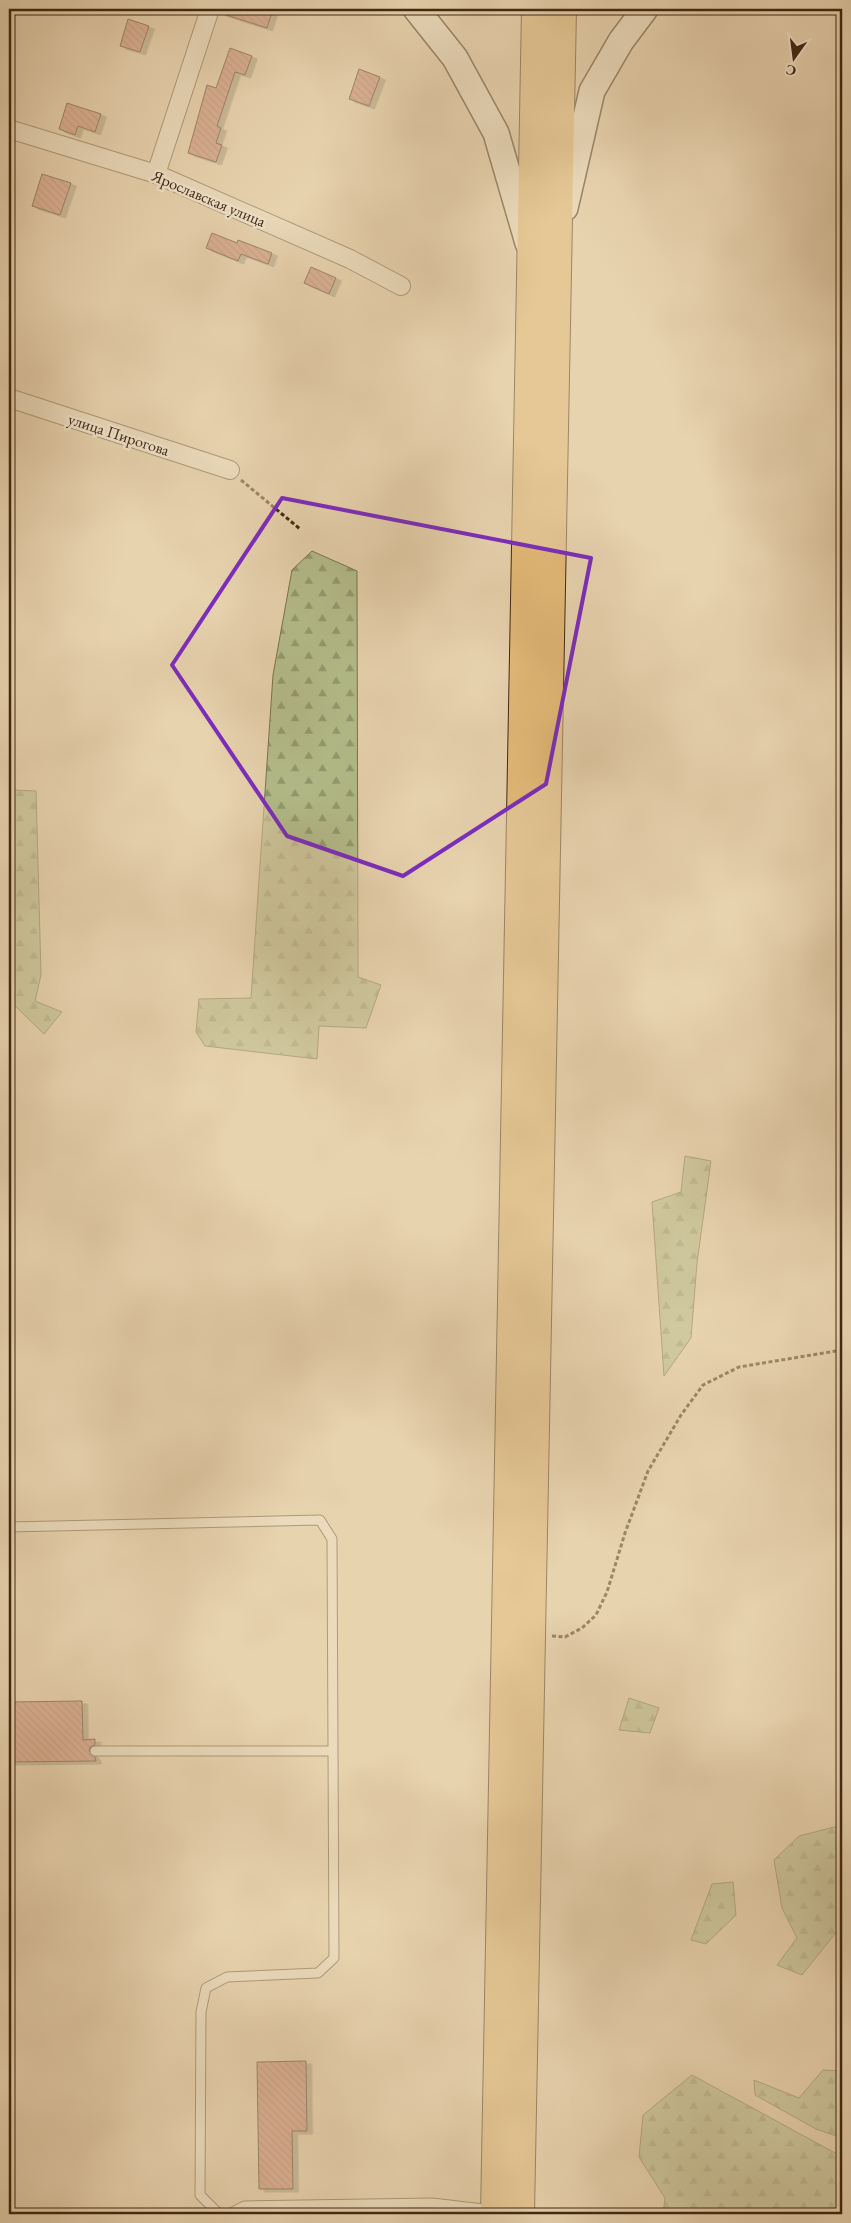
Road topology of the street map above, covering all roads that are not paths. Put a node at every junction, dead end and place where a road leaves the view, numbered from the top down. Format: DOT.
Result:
graph roads {
  1 [pos="210,9"];
  2 [pos="416,9"];
  3 [pos="536,9"];
  4 [pos="562,9"];
  5 [pos="645,9"];
  6 [pos="9,129"];
  7 [pos="156,174"];
  8 [pos="558,237"];
  9 [pos="532,254"];
  10 [pos="401,286"];
  11 [pos="9,398"];
  12 [pos="230,470"];
  13 [pos="9,1527"];
  14 [pos="333,1751"];
  15 [pos="95,1752"];
  16 [pos="503,2213"];
  17 [pos="219,2214"];
  18 [pos="229,2214"];
  1 -- 7 [label="street"];
  2 -- 9 [label="main road"];
  3 -- 9 [label="highway"];
  4 -- 8 [label="highway"];
  5 -- 8 [label="main road"];
  6 -- 7 [label="street, Ярославская улица"];
  7 -- 10 [label="street, Ярославская улица"];
  8 -- 16 [label="highway"];
  9 -- 16 [label="highway"];
  11 -- 12 [label="street, улица Пирогова"];
  13 -- 14 [label="lane"];
  14 -- 15 [label="lane"];
  14 -- 17 [label="lane"];
  16 -- 18 [label="lane"];
}
